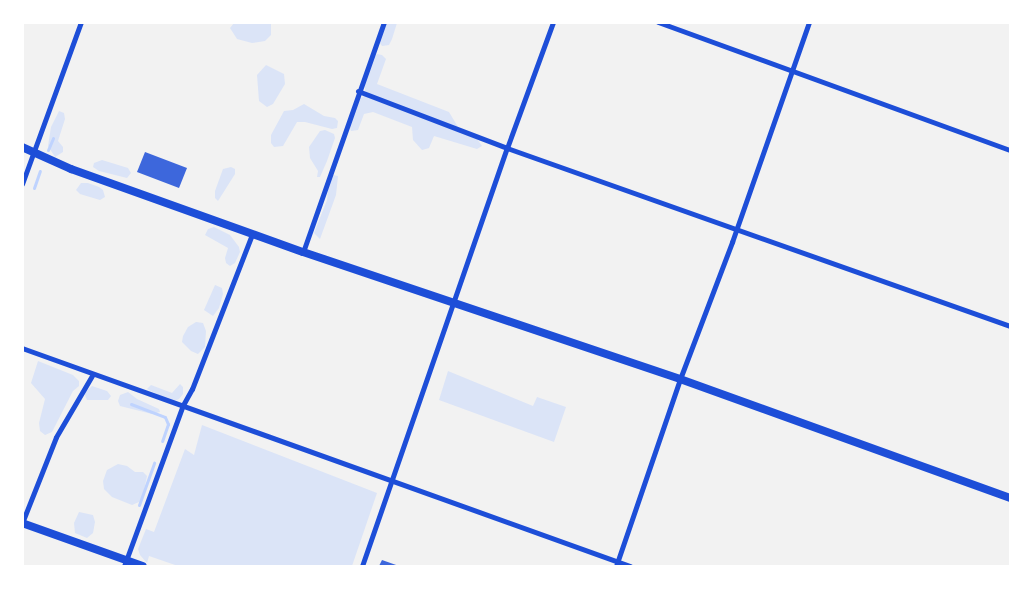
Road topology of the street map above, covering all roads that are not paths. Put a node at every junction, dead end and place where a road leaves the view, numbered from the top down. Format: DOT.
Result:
graph roads {
  1 [pos="81,22"];
  2 [pos="384,22"];
  3 [pos="553,22"];
  4 [pos="658,22"];
  5 [pos="809,22"];
  6 [pos="791,71"];
  7 [pos="358,91"];
  8 [pos="22,146"];
  9 [pos="507,148"];
  10 [pos="1010,150"];
  11 [pos="35,151"];
  12 [pos="22,184"];
  13 [pos="736,230"];
  14 [pos="252,234"];
  15 [pos="303,252"];
  16 [pos="454,304"];
  17 [pos="1010,326"];
  18 [pos="22,348"];
  19 [pos="94,374"];
  20 [pos="680,379"];
  21 [pos="183,405"];
  22 [pos="391,482"];
  23 [pos="1010,498"];
  24 [pos="22,523"];
  25 [pos="125,564"];
  26 [pos="616,564"];
  27 [pos="143,566"];
  28 [pos="362,566"];
  29 [pos="630,566"];
  1 -- 11 [label="street"];
  2 -- 7 [label="street"];
  3 -- 9 [label="street"];
  4 -- 6 [label="street"];
  5 -- 6 [label="street"];
  6 -- 10 [label="street"];
  6 -- 13 [label="street"];
  7 -- 9 [label="street"];
  7 -- 15 [label="street"];
  8 -- 11 [label="street"];
  9 -- 13 [label="street"];
  9 -- 16 [label="street"];
  11 -- 12 [label="street"];
  11 -- 14 [label="street"];
  13 -- 17 [label="street"];
  13 -- 20 [label="street"];
  14 -- 15 [label="street"];
  14 -- 21 [label="street"];
  15 -- 16 [label="street"];
  16 -- 20 [label="street"];
  16 -- 22 [label="street"];
  18 -- 19 [label="street"];
  19 -- 21 [label="street"];
  19 -- 24 [label="street"];
  20 -- 23 [label="street"];
  20 -- 26 [label="street"];
  21 -- 22 [label="street"];
  21 -- 25 [label="street"];
  22 -- 26 [label="street"];
  22 -- 28 [label="street"];
  24 -- 25 [label="street"];
  25 -- 27 [label="street"];
  26 -- 29 [label="street"];
}
